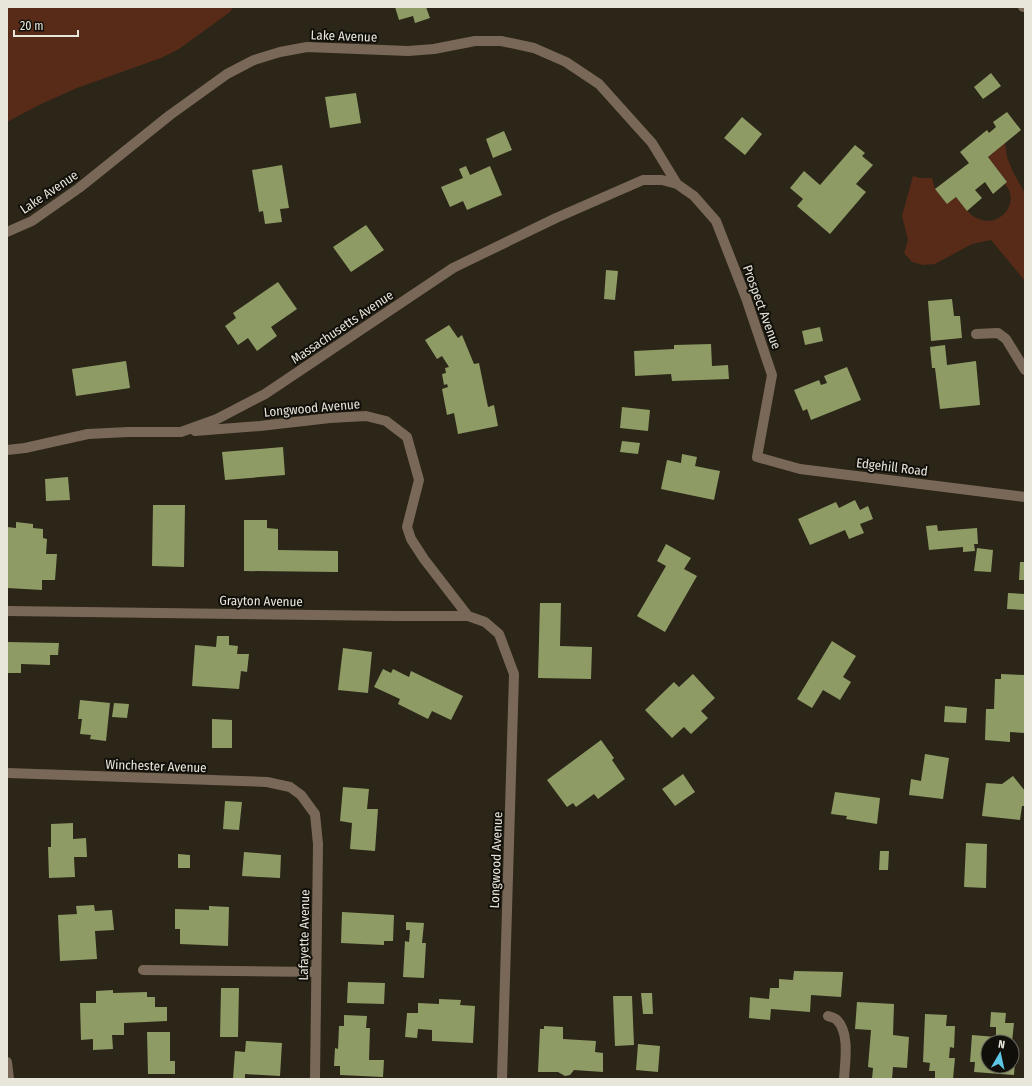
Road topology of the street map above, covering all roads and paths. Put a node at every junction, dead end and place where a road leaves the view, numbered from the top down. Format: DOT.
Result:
graph roads {
  1 [pos="677,184"];
  2 [pos="7,232"];
  3 [pos="976,334"];
  4 [pos="1025,370"];
  5 [pos="181,432"];
  6 [pos="7,450"];
  7 [pos="757,458"];
  8 [pos="1025,497"];
  9 [pos="7,611"];
  10 [pos="468,616"];
  11 [pos="503,644"];
  12 [pos="7,773"];
  13 [pos="301,795"];
  14 [pos="143,970"];
  15 [pos="316,972"];
  16 [pos="828,1016"];
  17 [pos="315,1079"];
  18 [pos="502,1079"];
  19 [pos="844,1079"];
  1 -- 2 [label="street, Lake Avenue"];
  1 -- 5 [label="street, Massachusetts Avenue"];
  1 -- 7 [label="street, Prospect Avenue"];
  3 -- 4 [label="street"];
  5 -- 6 [label="street, Massachusetts Avenue"];
  5 -- 10 [label="street, Longwood Avenue"];
  7 -- 8 [label="street, Edgehill Road"];
  9 -- 10 [label="street, Grayton Avenue"];
  10 -- 11 [label="street, Grayton Avenue"];
  11 -- 18 [label="street, Longwood Avenue"];
  12 -- 13 [label="street, Winchester Avenue"];
  13 -- 15 [label="street, Lafayette Avenue"];
  14 -- 15 [label="street"];
  15 -- 17 [label="street, Lafayette Avenue"];
  16 -- 19 [label="street"];
}
